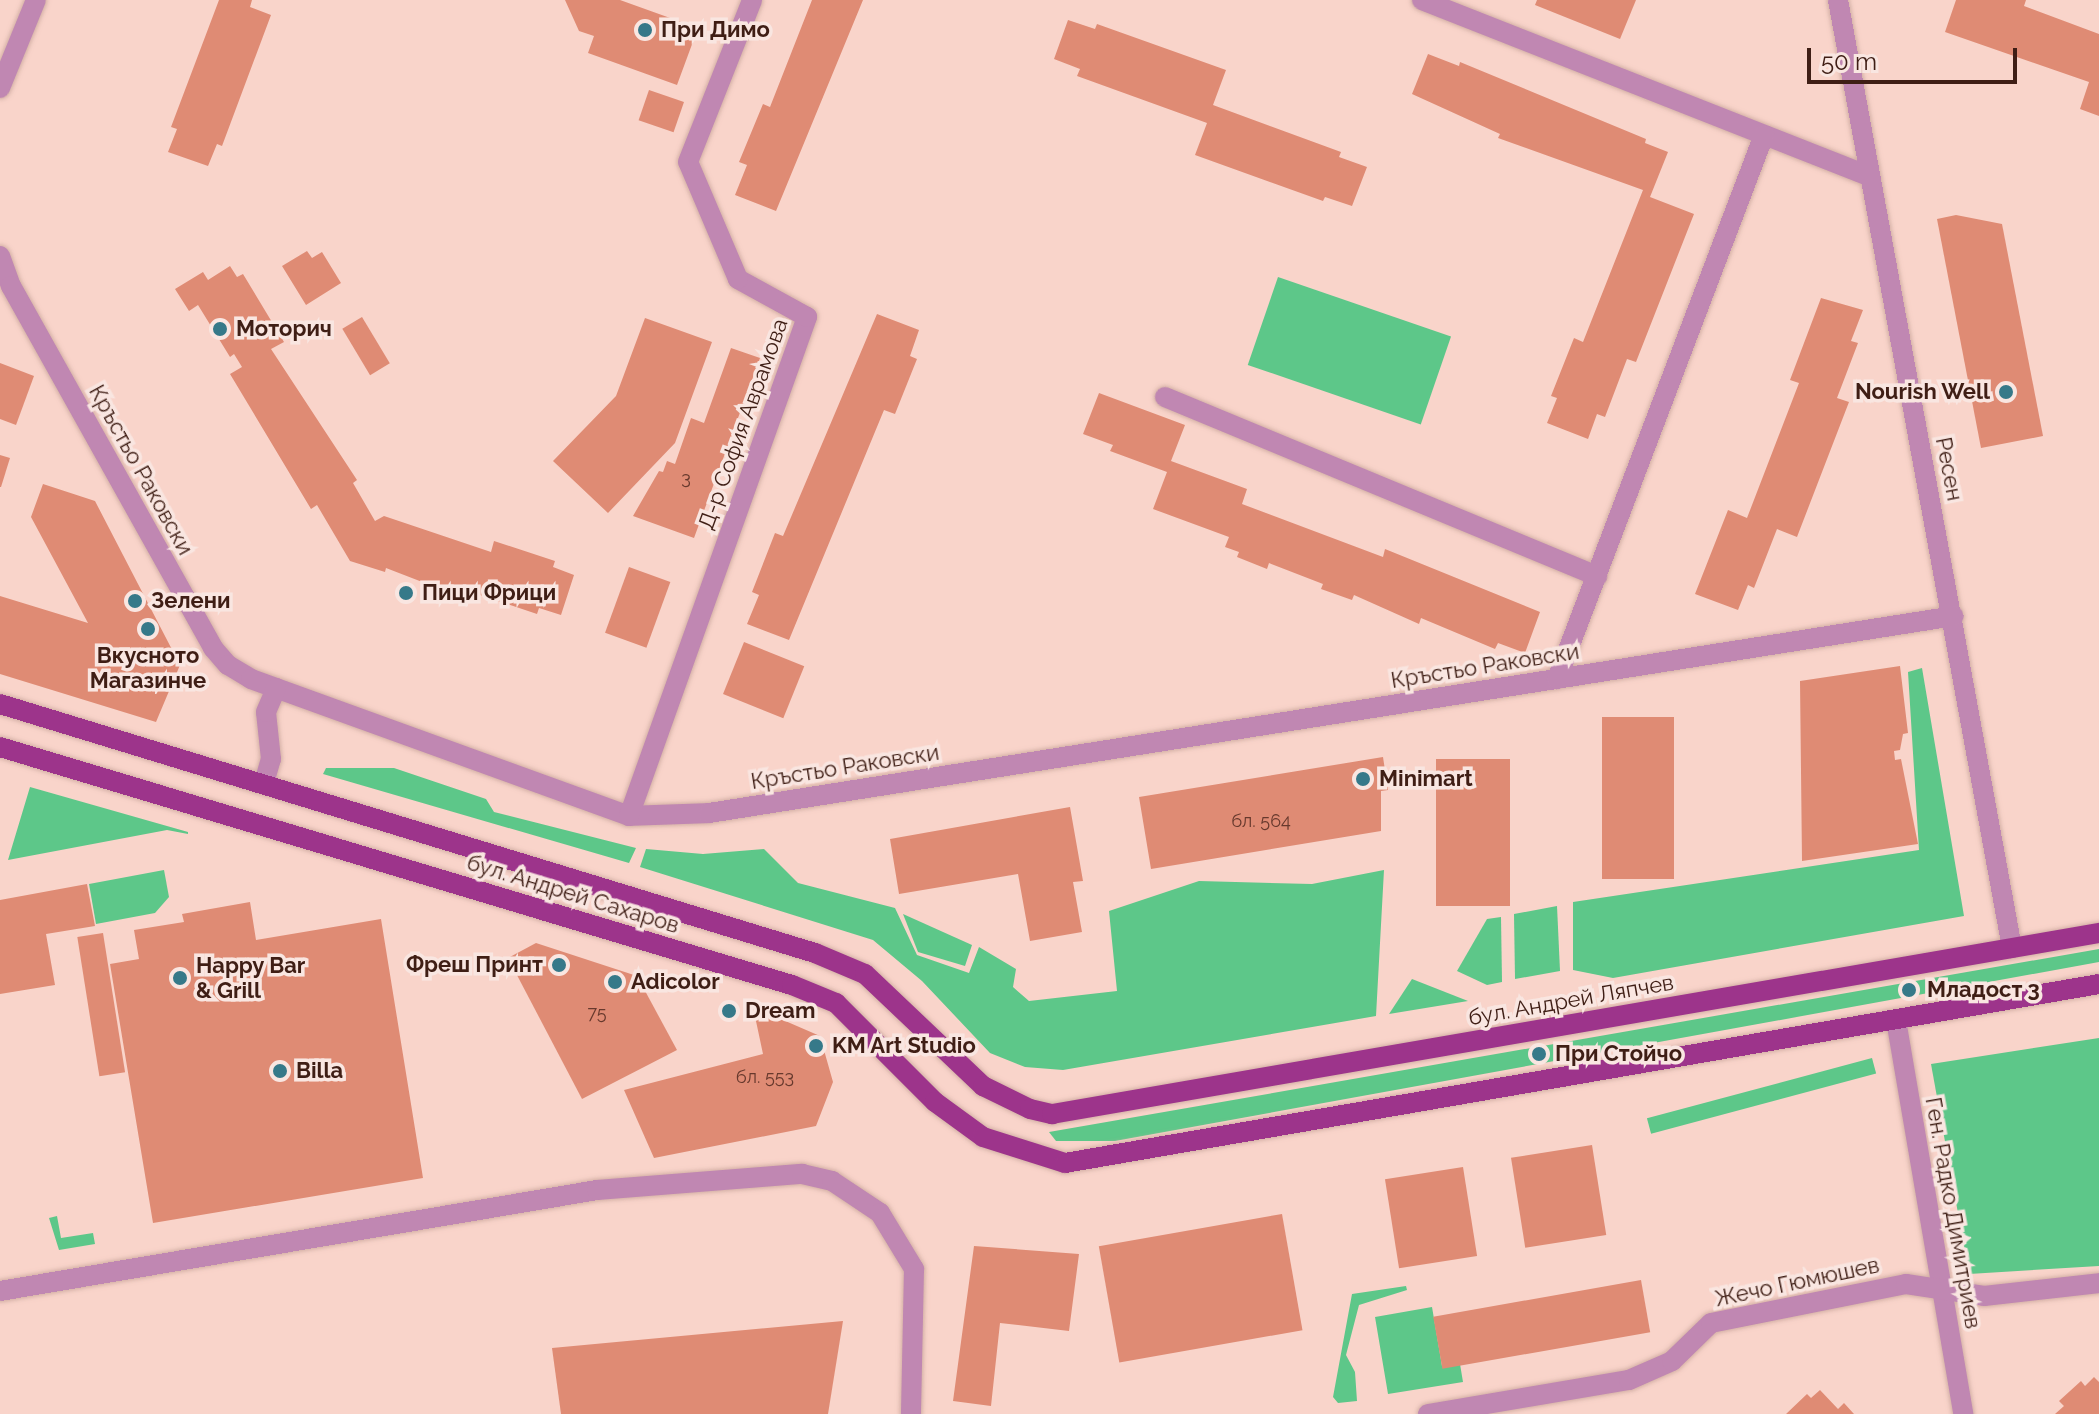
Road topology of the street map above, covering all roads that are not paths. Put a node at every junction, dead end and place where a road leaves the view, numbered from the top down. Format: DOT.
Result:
graph roads {
  1 [pos="36,0"];
  2 [pos="752,0"];
  3 [pos="1422,0"];
  4 [pos="1838,0"];
  5 [pos="0,88"];
  6 [pos="1764,135"];
  7 [pos="1867,175"];
  8 [pos="0,256"];
  9 [pos="1165,397"];
  10 [pos="1597,576"];
  11 [pos="1954,616"];
  12 [pos="1557,679"];
  13 [pos="276,688"];
  14 [pos="0,704"];
  15 [pos="0,747"];
  16 [pos="264,783"];
  17 [pos="629,816"];
  18 [pos="2099,933"];
  19 [pos="2012,948"];
  20 [pos="2099,984"];
  21 [pos="1896,1020"];
  22 [pos="1052,1114"];
  23 [pos="2099,1283"];
  24 [pos="22,1287"];
  25 [pos="0,1291"];
  26 [pos="1942,1291"];
  27 [pos="0,1299"];
  28 [pos="911,1414"];
  29 [pos="1428,1414"];
  30 [pos="1963,1414"];
  1 -- 5 [label="street"];
  2 -- 17 [label="street, Д-р София Аврамова"];
  3 -- 6 [label="street"];
  4 -- 7 [label="street, Ресен"];
  6 -- 7 [label="street"];
  6 -- 10 [label="street"];
  7 -- 11 [label="street, Ресен"];
  8 -- 13 [label="street, Кръстьо Раковски"];
  9 -- 10 [label="street"];
  10 -- 12 [label="street"];
  11 -- 12 [label="street, Кръстьо Раковски"];
  11 -- 19 [label="street, Ресен"];
  12 -- 17 [label="street, Кръстьо Раковски"];
  13 -- 16 [label="street"];
  13 -- 17 [label="street, Кръстьо Раковски"];
  14 -- 16 [label="main road, бул. Андрей Сахаров"];
  15 -- 21 [label="main road, бул. Андрей Сахаров"];
  16 -- 22 [label="main road, бул. Андрей Сахаров"];
  18 -- 19 [label="main road, бул. Андрей Ляпчев"];
  19 -- 22 [label="main road, бул. Андрей Ляпчев"];
  20 -- 21 [label="main road"];
  21 -- 26 [label="street, Ген. Радко Димитриев"];
  23 -- 26 [label="street, Жечо Гюмюшев"];
  24 -- 25 [label="street"];
  24 -- 27 [label="street"];
  24 -- 28 [label="street"];
  26 -- 29 [label="street, Жечо Гюмюшев"];
  26 -- 30 [label="street, Ген. Радко Димитриев"];
}
